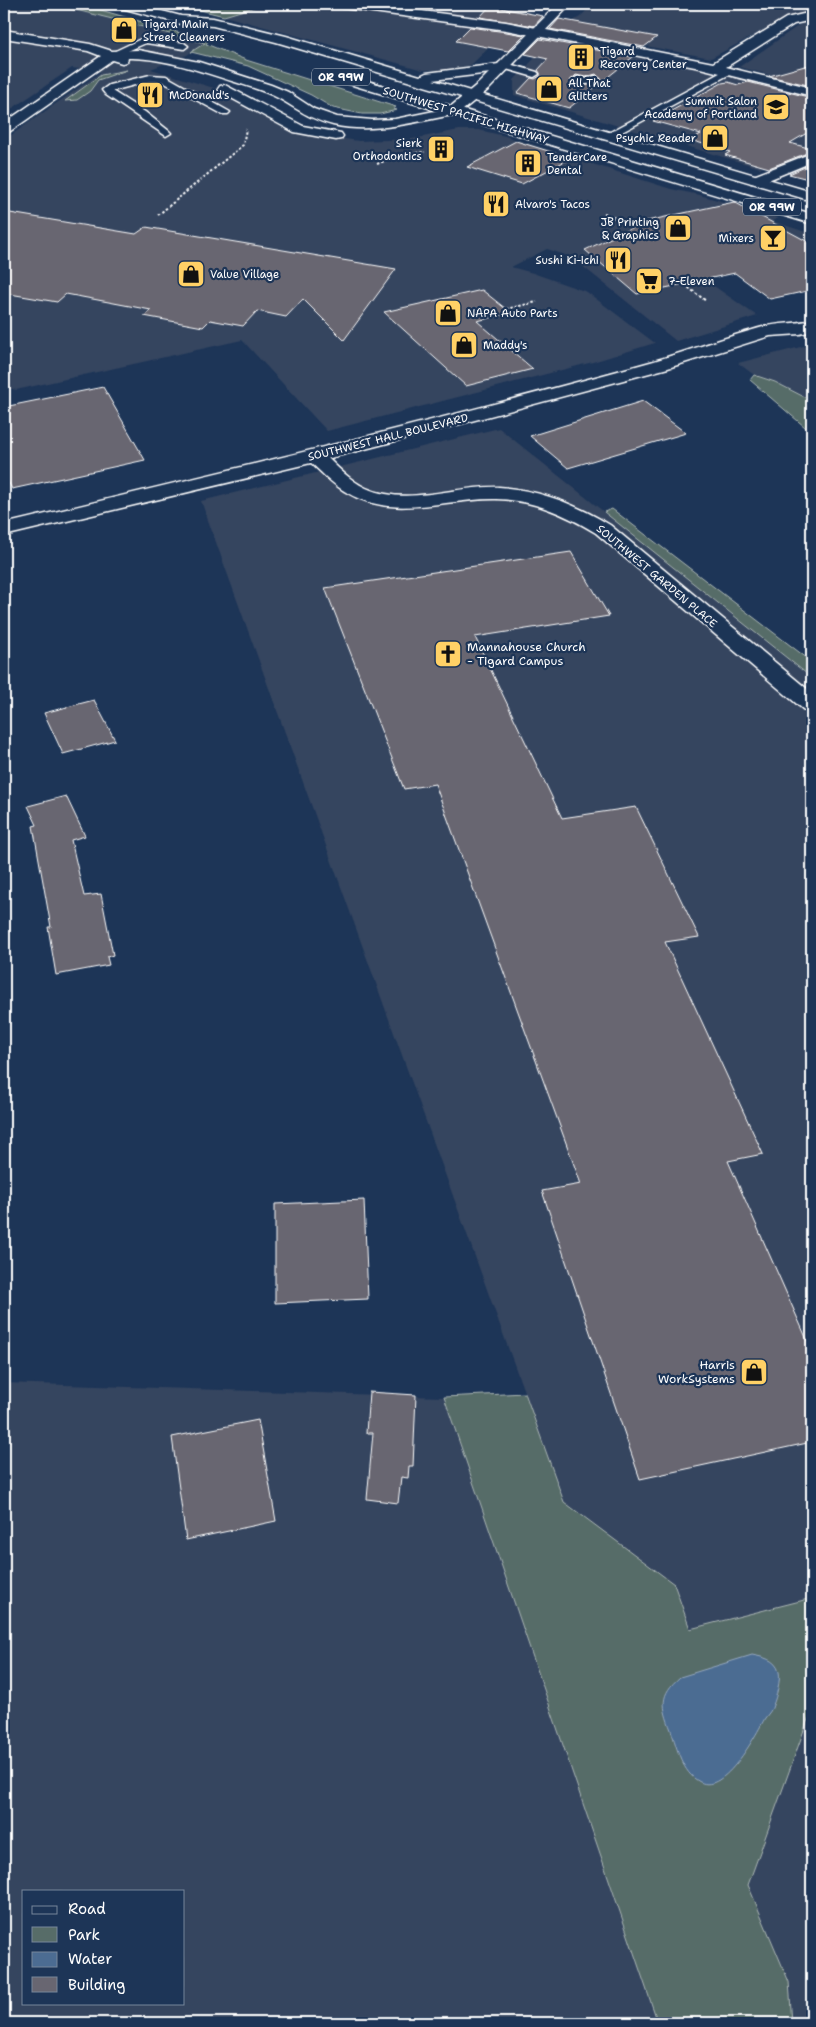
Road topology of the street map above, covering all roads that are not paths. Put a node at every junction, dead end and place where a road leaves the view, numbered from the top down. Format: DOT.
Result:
graph roads {
  1 [pos="122,4"];
  2 [pos="343,4"];
  3 [pos="565,4"];
  4 [pos="812,16"];
  5 [pos="181,20"];
  6 [pos="536,32"];
  7 [pos="4,34"];
  8 [pos="209,35"];
  9 [pos="184,46"];
  10 [pos="111,55"];
  11 [pos="501,67"];
  12 [pos="716,67"];
  13 [pos="729,71"];
  14 [pos="327,72"];
  15 [pos="534,74"];
  16 [pos="411,78"];
  17 [pos="595,79"];
  18 [pos="577,80"];
  19 [pos="812,92"];
  20 [pos="472,97"];
  21 [pos="453,111"];
  22 [pos="225,112"];
  23 [pos="4,129"];
  24 [pos="166,133"];
  25 [pos="606,137"];
  26 [pos="812,157"];
  27 [pos="756,180"];
  28 [pos="812,196"];
  29 [pos="812,219"];
  30 [pos="786,314"];
  31 [pos="812,326"];
  32 [pos="768,331"];
  33 [pos="315,456"];
  34 [pos="4,530"];
  35 [pos="812,705"];
  1 -- 5 [label="main road, SOUTHWEST PACIFIC HIGHWAY / OR 99W"];
  2 -- 6 [label="main road"];
  3 -- 6 [label="main road"];
  4 -- 12 [label="main road"];
  5 -- 8 [label="main road, SOUTHWEST PACIFIC HIGHWAY / OR 99W"];
  5 -- 16 [label="main road, SOUTHWEST PACIFIC HIGHWAY / OR 99W"];
  6 -- 11 [label="main road"];
  6 -- 12 [label="main road"];
  7 -- 10 [label="main road"];
  9 -- 10 [label="lane"];
  10 -- 21 [label="main road"];
  10 -- 21 [label="main road"];
  10 -- 23 [label="main road"];
  11 -- 15 [label="lane"];
  11 -- 16 [label="main road"];
  11 -- 20 [label="main road"];
  12 -- 13 [label="main road"];
  13 -- 19 [label="main road"];
  13 -- 25 [label="lane"];
  14 -- 21 [label="main road, SOUTHWEST PACIFIC HIGHWAY / OR 99W"];
  16 -- 20 [label="main road, SOUTHWEST PACIFIC HIGHWAY / OR 99W"];
  17 -- 18 [label="lane"];
  20 -- 21 [label="main road"];
  20 -- 25 [label="main road, SOUTHWEST PACIFIC HIGHWAY / OR 99W"];
  21 -- 29 [label="main road, SOUTHWEST PACIFIC HIGHWAY / OR 99W"];
  22 -- 24 [label="lane"];
  25 -- 27 [label="main road, SOUTHWEST PACIFIC HIGHWAY / OR 99W"];
  26 -- 27 [label="main road"];
  27 -- 28 [label="main road, SOUTHWEST PACIFIC HIGHWAY / OR 99W"];
  30 -- 32 [label="main road, SOUTHWEST HALL BOULEVARD"];
  31 -- 32 [label="main road, SOUTHWEST HALL BOULEVARD"];
  32 -- 33 [label="main road, SOUTHWEST HALL BOULEVARD"];
  33 -- 34 [label="main road, SOUTHWEST HALL BOULEVARD"];
  33 -- 35 [label="main road, SOUTHWEST GARDEN PLACE"];
}
